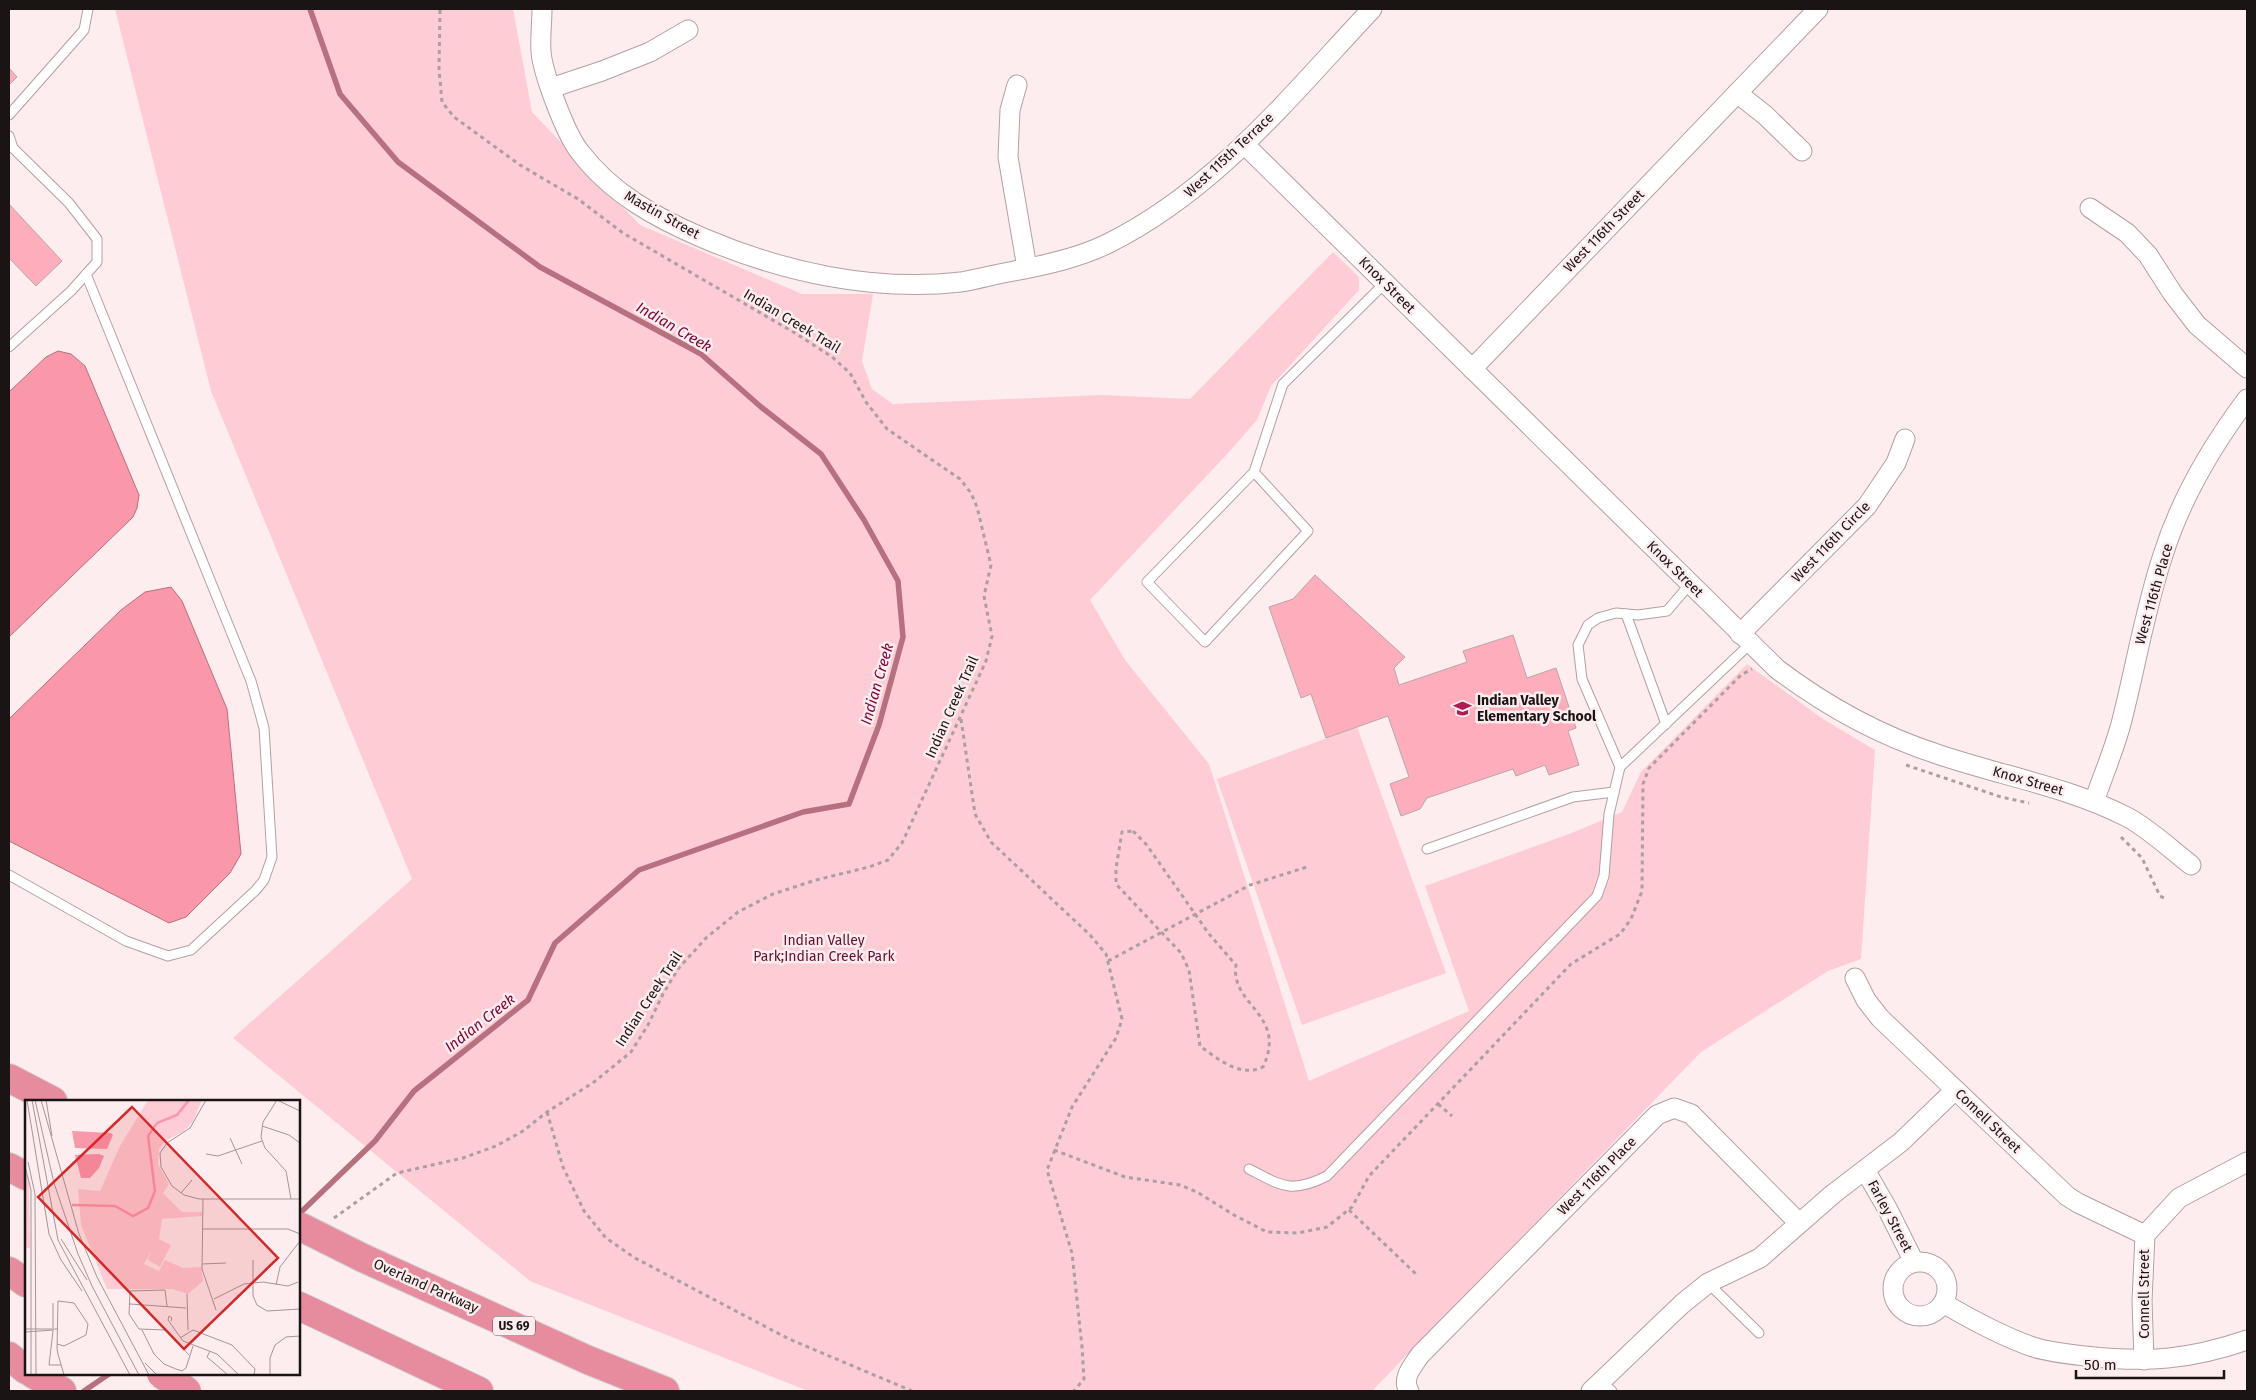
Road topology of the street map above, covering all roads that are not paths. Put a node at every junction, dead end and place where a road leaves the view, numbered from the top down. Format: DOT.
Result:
graph roads {
  1 [pos="88,9"];
  2 [pos="542,9"];
  3 [pos="1372,9"];
  4 [pos="1818,9"];
  5 [pos="688,30"];
  6 [pos="1017,85"];
  7 [pos="551,88"];
  8 [pos="1737,93"];
  9 [pos="9,115"];
  10 [pos="9,136"];
  11 [pos="1244,144"];
  12 [pos="1802,151"];
  13 [pos="2090,208"];
  14 [pos="712,242"];
  15 [pos="1027,268"];
  16 [pos="86,274"];
  17 [pos="1385,283"];
  18 [pos="9,347"];
  19 [pos="2247,368"];
  20 [pos="1472,369"];
  21 [pos="2247,399"];
  22 [pos="1905,438"];
  23 [pos="1254,472"];
  24 [pos="1690,584"];
  25 [pos="1626,614"];
  26 [pos="1745,639"];
  27 [pos="1666,724"];
  28 [pos="1620,767"];
  29 [pos="1614,792"];
  30 [pos="2094,802"];
  31 [pos="1427,849"];
  32 [pos="2190,865"];
  33 [pos="9,875"];
  34 [pos="1855,978"];
  35 [pos="9,1078"];
  36 [pos="1955,1090"];
  37 [pos="51,1100"];
  38 [pos="2247,1162"];
  39 [pos="9,1167"];
  40 [pos="1249,1169"];
  41 [pos="1865,1170"];
  42 [pos="25,1175"];
  43 [pos="1799,1223"];
  44 [pos="300,1226"];
  45 [pos="2145,1235"];
  46 [pos="1914,1262"];
  47 [pos="1708,1283"];
  48 [pos="1943,1303"];
  49 [pos="300,1306"];
  50 [pos="1759,1333"];
  51 [pos="2247,1340"];
  52 [pos="9,1356"];
  53 [pos="2144,1360"];
  54 [pos="25,1369"];
  55 [pos="35,1375"];
  56 [pos="163,1375"];
  57 [pos="1408,1384"];
  58 [pos="1601,1388"];
  59 [pos="59,1391"];
  60 [pos="187,1391"];
  61 [pos="479,1391"];
  62 [pos="665,1391"];
  1 -- 9 [label="lane"];
  2 -- 7 [label="street, Mastin Street"];
  3 -- 11 [label="street, West 115th Terrace"];
  4 -- 8 [label="street, West 116th Street"];
  5 -- 7 [label="street"];
  6 -- 15 [label="street"];
  7 -- 14 [label="street, Mastin Street"];
  8 -- 12 [label="street"];
  8 -- 20 [label="street, West 116th Street"];
  10 -- 16 [label="lane"];
  11 -- 15 [label="street, West 115th Terrace"];
  11 -- 17 [label="street, Knox Street"];
  13 -- 19 [label="street"];
  14 -- 15 [label="street, West 115th Terrace"];
  16 -- 18 [label="lane"];
  16 -- 33 [label="lane"];
  17 -- 20 [label="street, Knox Street"];
  17 -- 23 [label="lane"];
  20 -- 24 [label="street, Knox Street"];
  21 -- 30 [label="street, West 116th Place"];
  22 -- 26 [label="street, West 116th Circle"];
  23 -- 23 [label="lane"];
  24 -- 25 [label="lane"];
  24 -- 26 [label="street, Knox Street"];
  25 -- 27 [label="lane"];
  25 -- 28 [label="lane"];
  26 -- 27 [label="lane"];
  26 -- 30 [label="street, Knox Street"];
  27 -- 28 [label="lane"];
  28 -- 29 [label="lane"];
  29 -- 31 [label="lane"];
  29 -- 40 [label="lane"];
  30 -- 32 [label="street, Knox Street"];
  34 -- 36 [label="street, Comell Street"];
  35 -- 37 [label="highway"];
  36 -- 41 [label="street"];
  36 -- 45 [label="street, Comell Street"];
  38 -- 45 [label="street, Connell Street"];
  39 -- 42 [label="highway"];
  41 -- 43 [label="street"];
  41 -- 46 [label="street, Farley Street"];
  43 -- 47 [label="street"];
  43 -- 57 [label="street, West 116th Place"];
  44 -- 62 [label="highway, Overland Parkway / US 69, bridge"];
  45 -- 53 [label="street, Connell Street"];
  46 -- 48 [label="street, Farley Street"];
  46 -- 48 [label="street, Farley Street"];
  47 -- 50 [label="lane"];
  47 -- 58 [label="street"];
  48 -- 53 [label="street"];
  49 -- 61 [label="highway"];
  51 -- 53 [label="street"];
  52 -- 54 [label="highway"];
  55 -- 59 [label="highway"];
  56 -- 60 [label="highway, bridge"];
}
